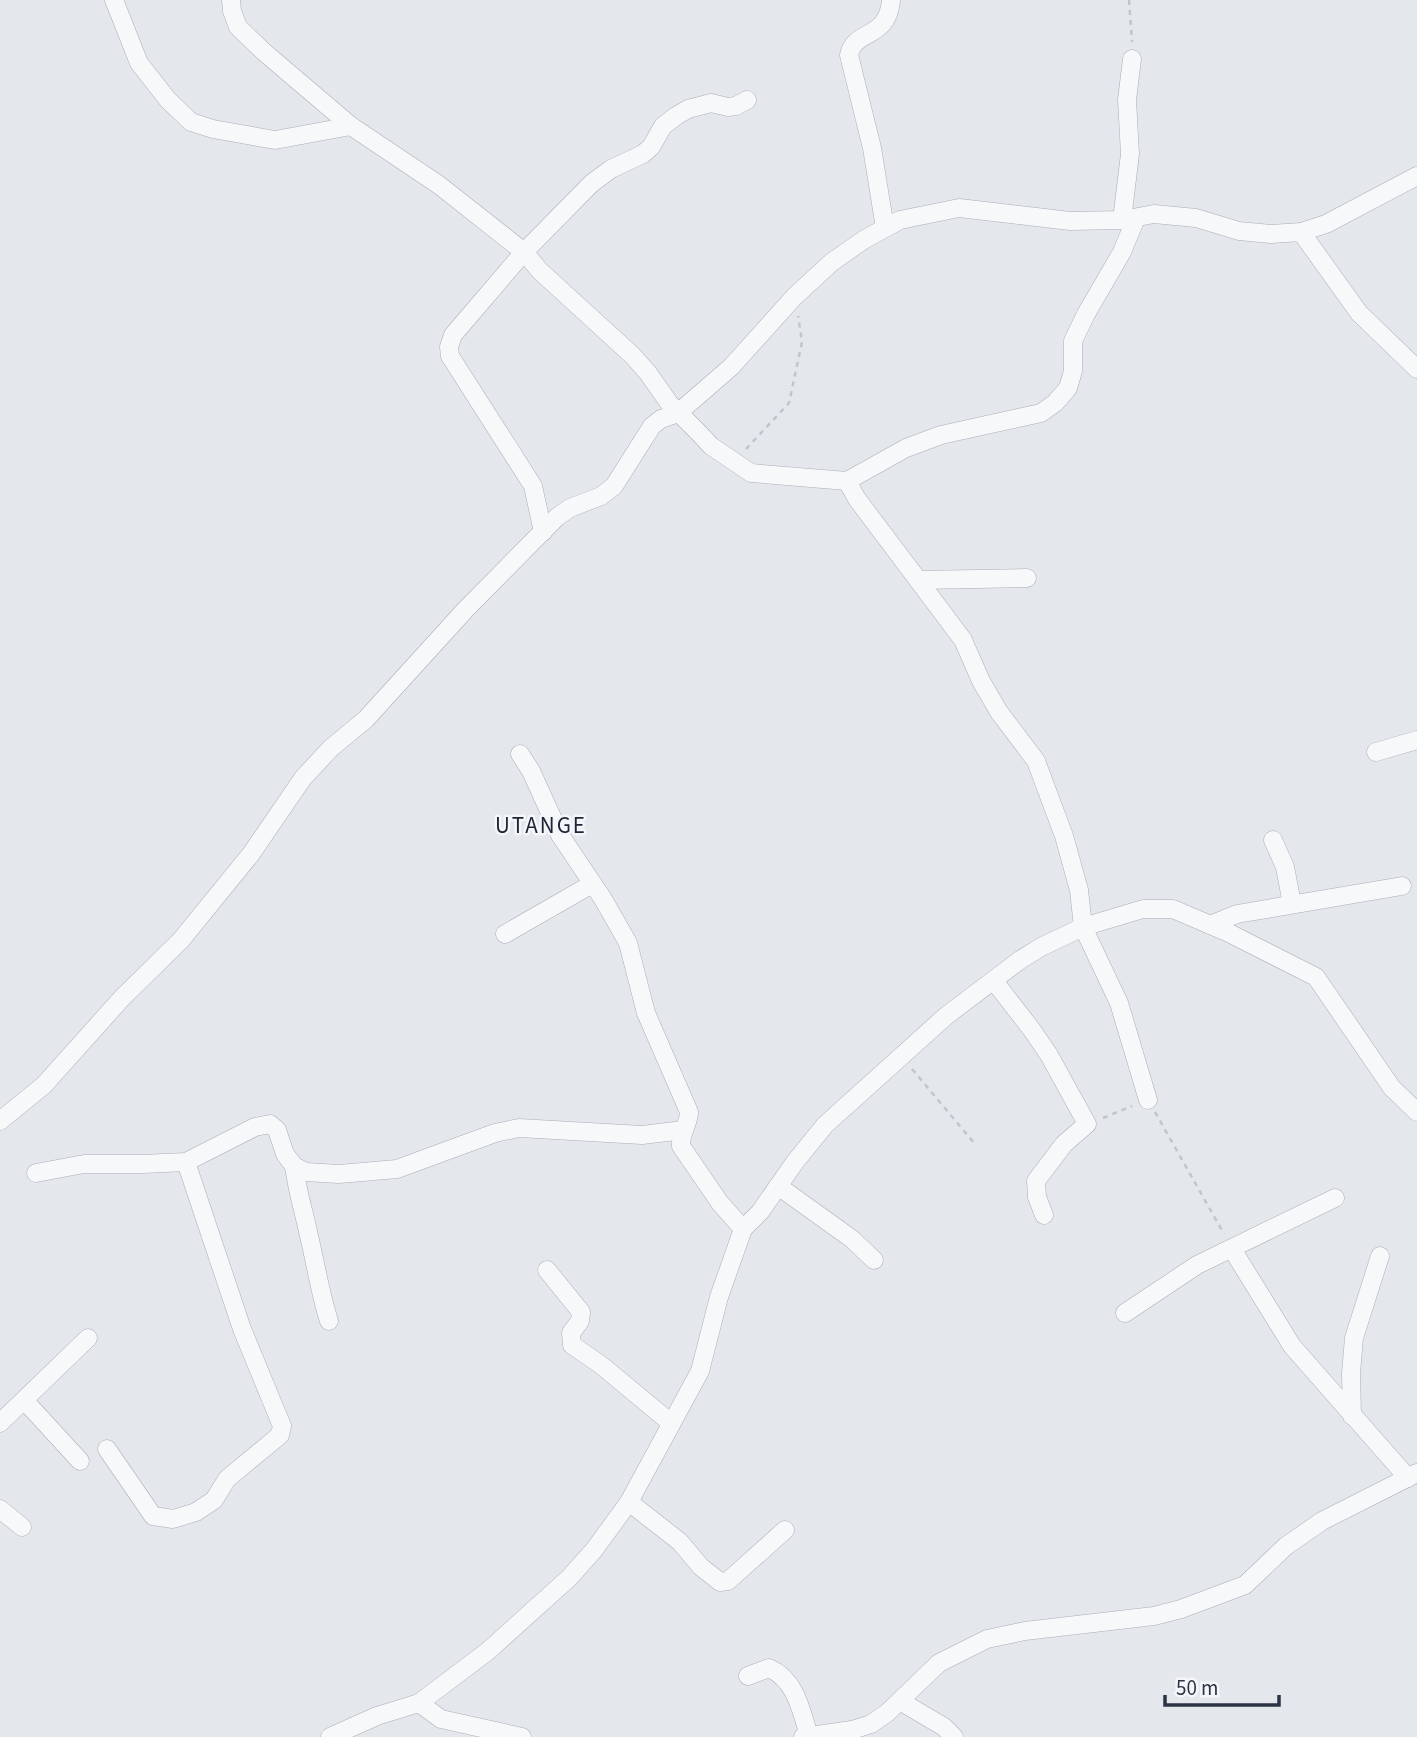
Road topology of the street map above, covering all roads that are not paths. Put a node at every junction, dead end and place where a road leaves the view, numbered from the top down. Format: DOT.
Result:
graph roads {
  1 [pos="114,0"];
  2 [pos="231,0"];
  3 [pos="891,0"];
  4 [pos="1132,59"];
  5 [pos="747,100"];
  6 [pos="351,126"];
  7 [pos="1417,176"];
  8 [pos="1129,219"];
  9 [pos="885,228"];
  10 [pos="1301,232"];
  11 [pos="524,252"];
  12 [pos="1417,369"];
  13 [pos="678,413"];
  14 [pos="847,481"];
  15 [pos="543,532"];
  16 [pos="1027,578"];
  17 [pos="918,580"];
  18 [pos="1417,740"];
  19 [pos="1376,752"];
  20 [pos="520,754"];
  21 [pos="1273,840"];
  22 [pos="592,884"];
  23 [pos="1402,886"];
  24 [pos="1293,904"];
  25 [pos="1210,925"];
  26 [pos="1083,927"];
  27 [pos="505,933"];
  28 [pos="994,981"];
  29 [pos="1148,1100"];
  30 [pos="1417,1112"];
  31 [pos="0,1121"];
  32 [pos="684,1130"];
  33 [pos="186,1162"];
  34 [pos="294,1166"];
  35 [pos="36,1173"];
  36 [pos="778,1186"];
  37 [pos="1335,1198"];
  38 [pos="1044,1215"];
  39 [pos="743,1229"];
  40 [pos="1232,1249"];
  41 [pos="1380,1256"];
  42 [pos="874,1260"];
  43 [pos="547,1270"];
  44 [pos="1125,1313"];
  45 [pos="329,1321"];
  46 [pos="88,1338"];
  47 [pos="25,1401"];
  48 [pos="1352,1416"];
  49 [pos="0,1423"];
  50 [pos="671,1423"];
  51 [pos="107,1449"];
  52 [pos="80,1461"];
  53 [pos="1413,1475"];
  54 [pos="629,1502"];
  55 [pos="0,1508"];
  56 [pos="22,1527"];
  57 [pos="785,1530"];
  58 [pos="748,1676"];
  59 [pos="900,1701"];
  60 [pos="419,1703"];
  61 [pos="441,1719"];
  62 [pos="809,1736"];
  63 [pos="330,1737"];
  64 [pos="450,1737"];
  65 [pos="522,1737"];
  66 [pos="803,1737"];
  67 [pos="954,1737"];
  1 -- 6 [label="street"];
  2 -- 6 [label="street"];
  3 -- 9 [label="street"];
  4 -- 8 [label="street"];
  5 -- 11 [label="street"];
  6 -- 11 [label="street"];
  7 -- 10 [label="street"];
  8 -- 9 [label="street"];
  8 -- 10 [label="street"];
  8 -- 14 [label="street"];
  9 -- 13 [label="street"];
  10 -- 12 [label="street"];
  11 -- 13 [label="street"];
  11 -- 15 [label="street"];
  13 -- 14 [label="street"];
  13 -- 15 [label="street"];
  14 -- 17 [label="street"];
  15 -- 31 [label="street"];
  16 -- 17 [label="street"];
  17 -- 26 [label="street"];
  18 -- 19 [label="street"];
  20 -- 22 [label="street"];
  21 -- 24 [label="street"];
  22 -- 27 [label="street"];
  22 -- 32 [label="street"];
  23 -- 24 [label="street"];
  24 -- 25 [label="street"];
  25 -- 26 [label="street"];
  25 -- 30 [label="street"];
  26 -- 28 [label="street"];
  26 -- 29 [label="street"];
  28 -- 36 [label="street"];
  28 -- 38 [label="street"];
  32 -- 34 [label="street"];
  32 -- 39 [label="street"];
  33 -- 34 [label="street"];
  33 -- 35 [label="street"];
  33 -- 51 [label="street"];
  34 -- 45 [label="street"];
  36 -- 39 [label="street"];
  36 -- 42 [label="street"];
  37 -- 40 [label="street"];
  39 -- 50 [label="street"];
  40 -- 44 [label="street"];
  40 -- 48 [label="street"];
  41 -- 48 [label="street"];
  43 -- 50 [label="street"];
  46 -- 47 [label="street"];
  47 -- 49 [label="street"];
  47 -- 52 [label="street"];
  48 -- 53 [label="street"];
  50 -- 54 [label="street"];
  53 -- 59 [label="street"];
  54 -- 57 [label="street"];
  54 -- 60 [label="street"];
  55 -- 56 [label="street"];
  58 -- 62 [label="street"];
  59 -- 62 [label="street"];
  59 -- 67 [label="street"];
  60 -- 61 [label="street"];
  60 -- 63 [label="street"];
  61 -- 64 [label="street"];
  61 -- 65 [label="street"];
  62 -- 66 [label="street"];
}
